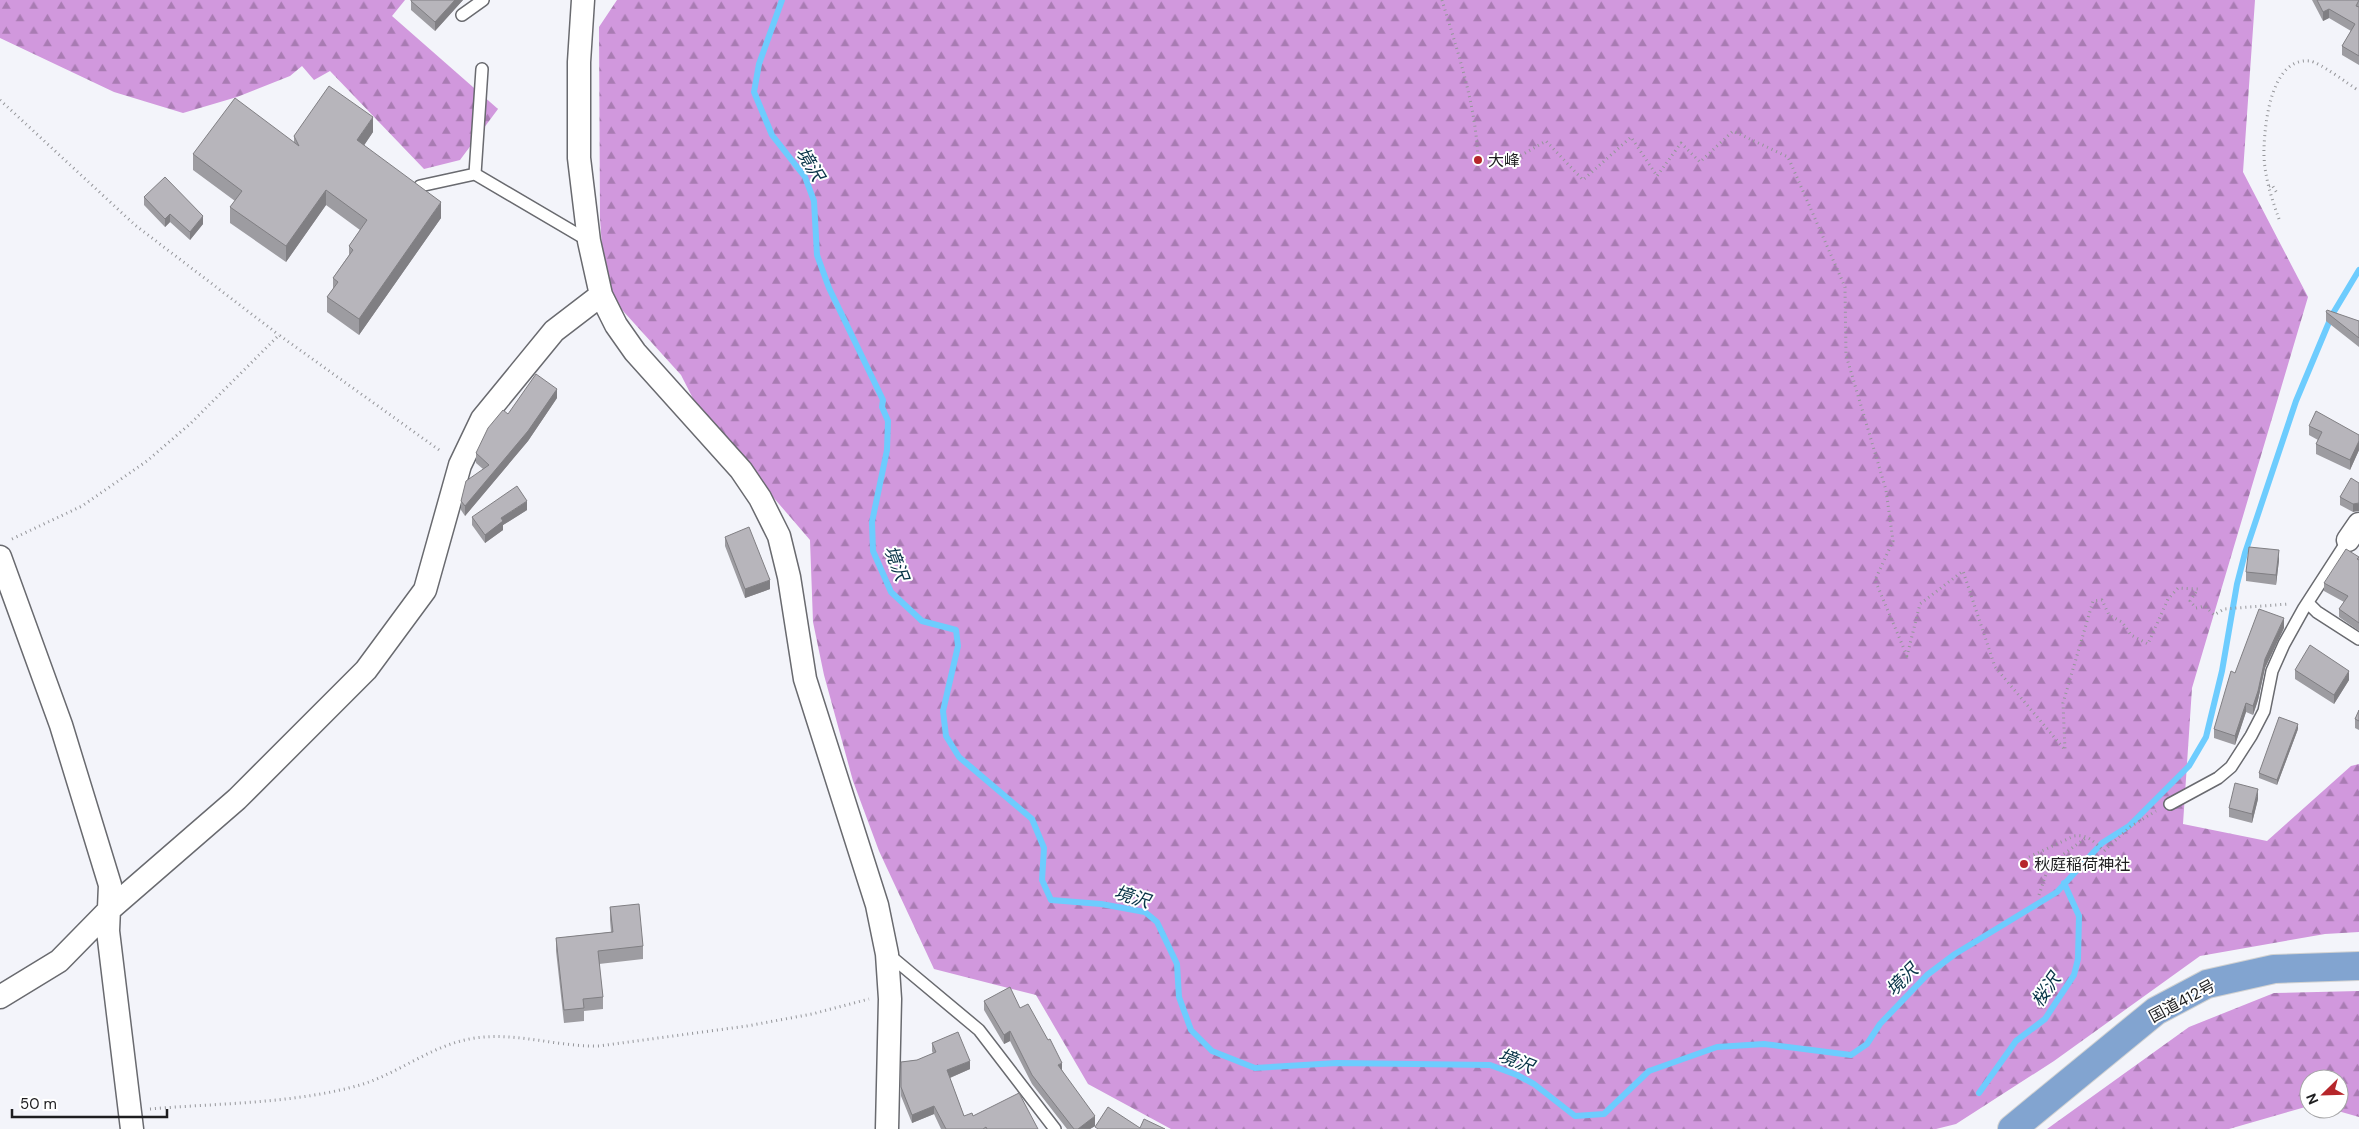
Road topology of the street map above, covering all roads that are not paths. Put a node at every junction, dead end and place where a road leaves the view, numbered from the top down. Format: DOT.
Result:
graph roads {
  1 [pos="483,0"];
  2 [pos="583,0"];
  3 [pos="462,14"];
  4 [pos="482,69"];
  5 [pos="474,174"];
  6 [pos="420,186"];
  7 [pos="589,241"];
  8 [pos="601,295"];
  9 [pos="2353,532"];
  10 [pos="4,549"];
  11 [pos="2308,604"];
  12 [pos="2359,640"];
  13 [pos="2170,804"];
  14 [pos="109,910"];
  15 [pos="887,954"];
  16 [pos="2359,966"];
  17 [pos="0,997"];
  18 [pos="132,1120"];
  19 [pos="887,1129"];
  20 [pos="1055,1129"];
  21 [pos="2012,1129"];
  1 -- 3 [label="lane"];
  2 -- 7 [label="street"];
  4 -- 5 [label="lane"];
  5 -- 6 [label="lane"];
  5 -- 7 [label="lane"];
  7 -- 8 [label="street"];
  8 -- 14 [label="street"];
  8 -- 15 [label="street"];
  9 -- 11 [label="lane"];
  10 -- 14 [label="street"];
  11 -- 12 [label="lane"];
  11 -- 13 [label="lane"];
  14 -- 17 [label="street"];
  14 -- 18 [label="street"];
  15 -- 19 [label="street"];
  15 -- 20 [label="lane"];
  16 -- 21 [label="highway, 国道412号"];
}
